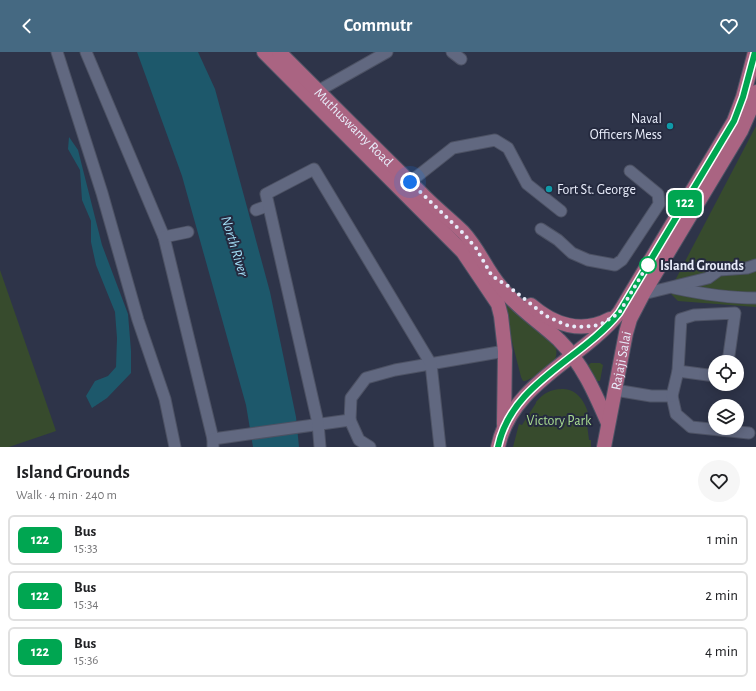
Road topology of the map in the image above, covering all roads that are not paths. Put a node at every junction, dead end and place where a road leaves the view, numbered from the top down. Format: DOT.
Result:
graph roads {
  1 [pos="57,52"];
  2 [pos="86,52"];
  3 [pos="264,52"];
  4 [pos="279,52"];
  5 [pos="386,52"];
  6 [pos="755,52"];
  7 [pos="318,90"];
  8 [pos="756,92"];
  9 [pos="630,172"];
  10 [pos="410,182"];
  11 [pos="268,206"];
  12 [pos="256,210"];
  13 [pos="560,210"];
  14 [pos="541,229"];
  15 [pos="188,232"];
  16 [pos="164,237"];
  17 [pos="756,265"];
  18 [pos="492,276"];
  19 [pos="672,287"];
  20 [pos="643,294"];
  21 [pos="756,298"];
  22 [pos="619,313"];
  23 [pos="505,351"];
  24 [pos="572,355"];
  25 [pos="729,355"];
  26 [pos="431,364"];
  27 [pos="678,371"];
  28 [pos="708,375"];
  29 [pos="615,390"];
  30 [pos="672,396"];
  31 [pos="350,420"];
  32 [pos="318,423"];
  33 [pos="608,423"];
  34 [pos="504,425"];
  35 [pos="749,433"];
  36 [pos="213,443"];
  37 [pos="175,447"];
  38 [pos="320,447"];
  39 [pos="370,447"];
  40 [pos="440,447"];
  41 [pos="498,447"];
  42 [pos="604,447"];
  1 -- 37 [label="street"];
  2 -- 16 [label="street"];
  3 -- 23 [label="main road, Muthuswamy Road"];
  4 -- 7 [label="main road, Muthuswamy Road"];
  5 -- 7 [label="street"];
  6 -- 22 [label="main road, Rajaji Salai"];
  7 -- 10 [label="main road, Muthuswamy Road"];
  8 -- 20 [label="main road, Rajaji Salai"];
  9 -- 14 [label="street"];
  10 -- 13 [label="street"];
  10 -- 18 [label="main road, Muthuswamy Road"];
  11 -- 12 [label="street"];
  11 -- 26 [label="street"];
  11 -- 32 [label="street"];
  15 -- 16 [label="street"];
  16 -- 36 [label="street"];
  17 -- 19 [label="street"];
  18 -- 22 [label="main road"];
  18 -- 24 [label="main road, Muthuswamy Road"];
  19 -- 20 [label="street"];
  19 -- 21 [label="street"];
  20 -- 29 [label="main road, Rajaji Salai"];
  22 -- 24 [label="main road, Rajaji Salai"];
  23 -- 26 [label="street"];
  23 -- 34 [label="main road, Muthuswamy Road"];
  24 -- 33 [label="main road, Muthuswamy Road"];
  24 -- 34 [label="main road, Rajaji Salai"];
  25 -- 27 [label="street"];
  26 -- 31 [label="street"];
  26 -- 40 [label="street"];
  27 -- 28 [label="street"];
  27 -- 30 [label="street"];
  29 -- 30 [label="street"];
  29 -- 33 [label="main road, Rajaji Salai"];
  30 -- 35 [label="street"];
  31 -- 32 [label="street"];
  31 -- 39 [label="street"];
  32 -- 36 [label="street"];
  32 -- 38 [label="street"];
  33 -- 42 [label="main road, Rajaji Salai"];
  34 -- 41 [label="main road, Rajaji Salai"];
}
